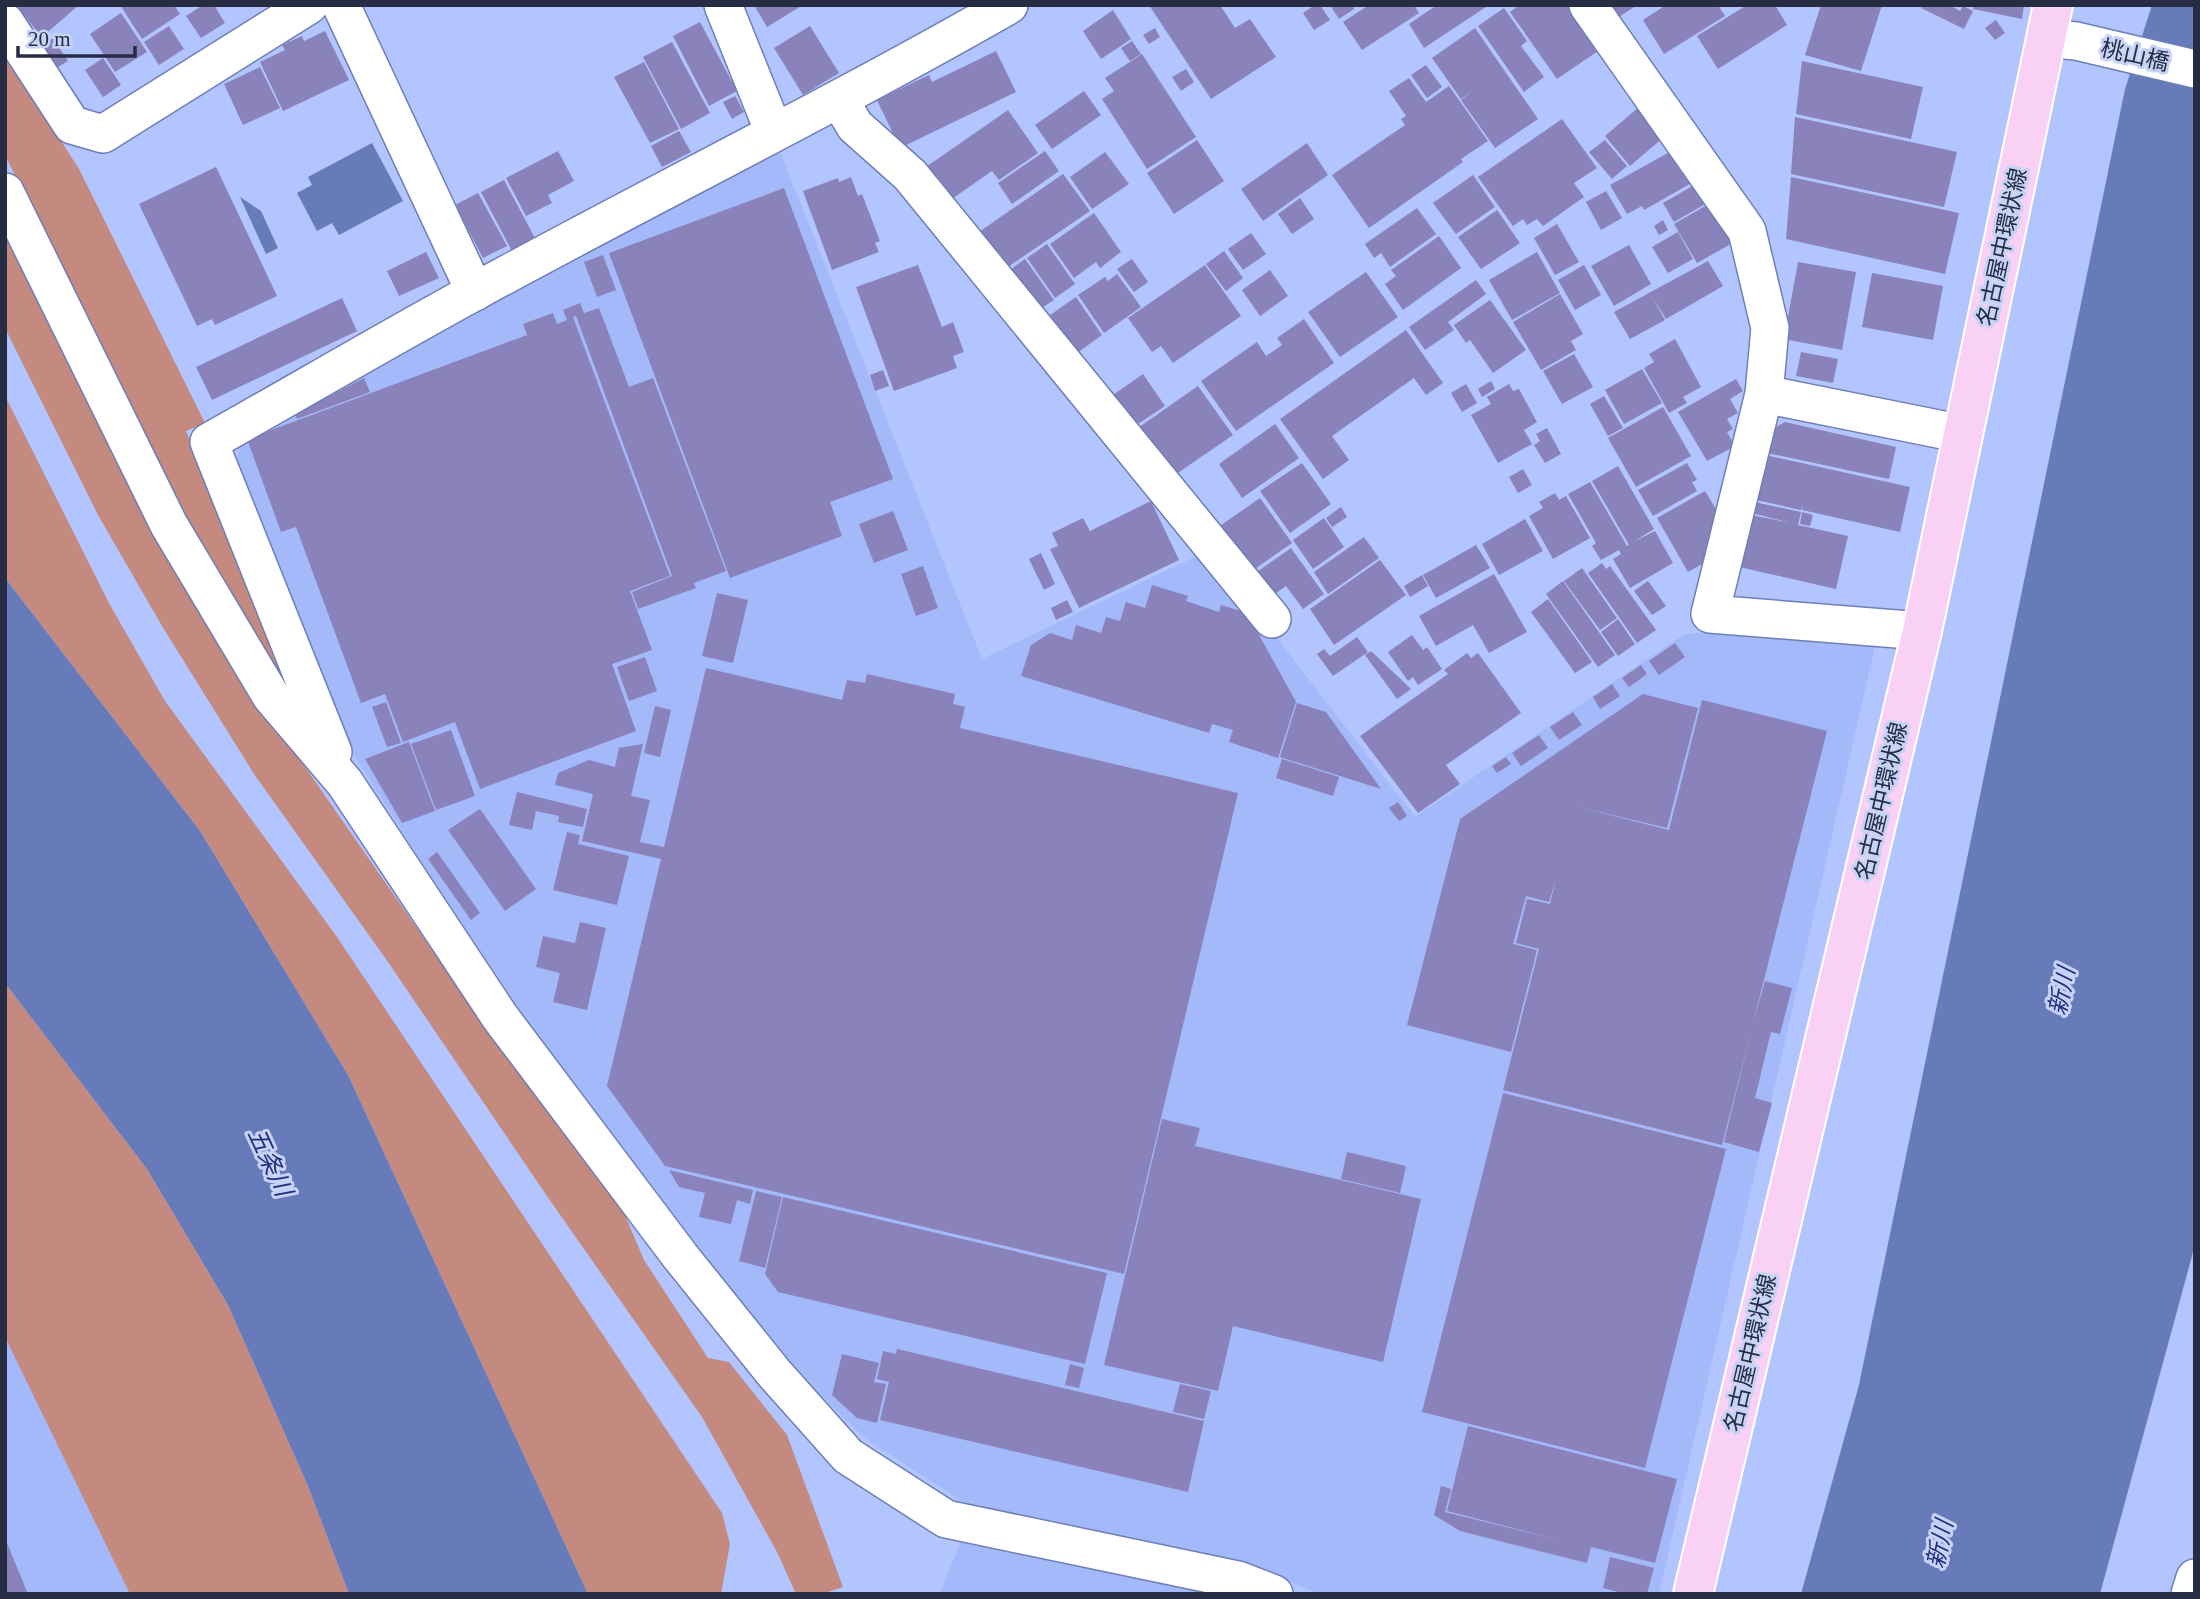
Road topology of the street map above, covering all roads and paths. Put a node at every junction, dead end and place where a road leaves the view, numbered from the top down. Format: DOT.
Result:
graph roads {
  1 [pos="309,5"];
  2 [pos="341,5"];
  3 [pos="723,5"];
  4 [pos="1009,5"];
  5 [pos="1588,5"];
  6 [pos="5,22"];
  7 [pos="2058,28"];
  8 [pos="2195,69"];
  9 [pos="840,100"];
  10 [pos="774,132"];
  11 [pos="5,192"];
  12 [pos="475,292"];
  13 [pos="1764,394"];
  14 [pos="1963,434"];
  15 [pos="1272,618"];
  16 [pos="1922,631"];
  17 [pos="345,783"];
  18 [pos="2195,1578"];
  19 [pos="1273,1594"];
  20 [pos="1693,1594"];
  21 [pos="2190,1594"];
  1 -- 6 [label="street"];
  2 -- 12 [label="street"];
  3 -- 10 [label="street"];
  4 -- 9 [label="street"];
  5 -- 13 [label="street"];
  7 -- 8 [label="street, 桃山橋"];
  7 -- 14 [label="main road, 名古屋中環状線"];
  9 -- 10 [label="street"];
  9 -- 15 [label="street"];
  10 -- 12 [label="street"];
  11 -- 17 [label="street"];
  12 -- 17 [label="street"];
  13 -- 14 [label="street"];
  13 -- 16 [label="street"];
  14 -- 16 [label="main road, 名古屋中環状線"];
  16 -- 20 [label="main road, 名古屋中環状線"];
  17 -- 19 [label="street"];
  18 -- 21 [label="street"];
}
